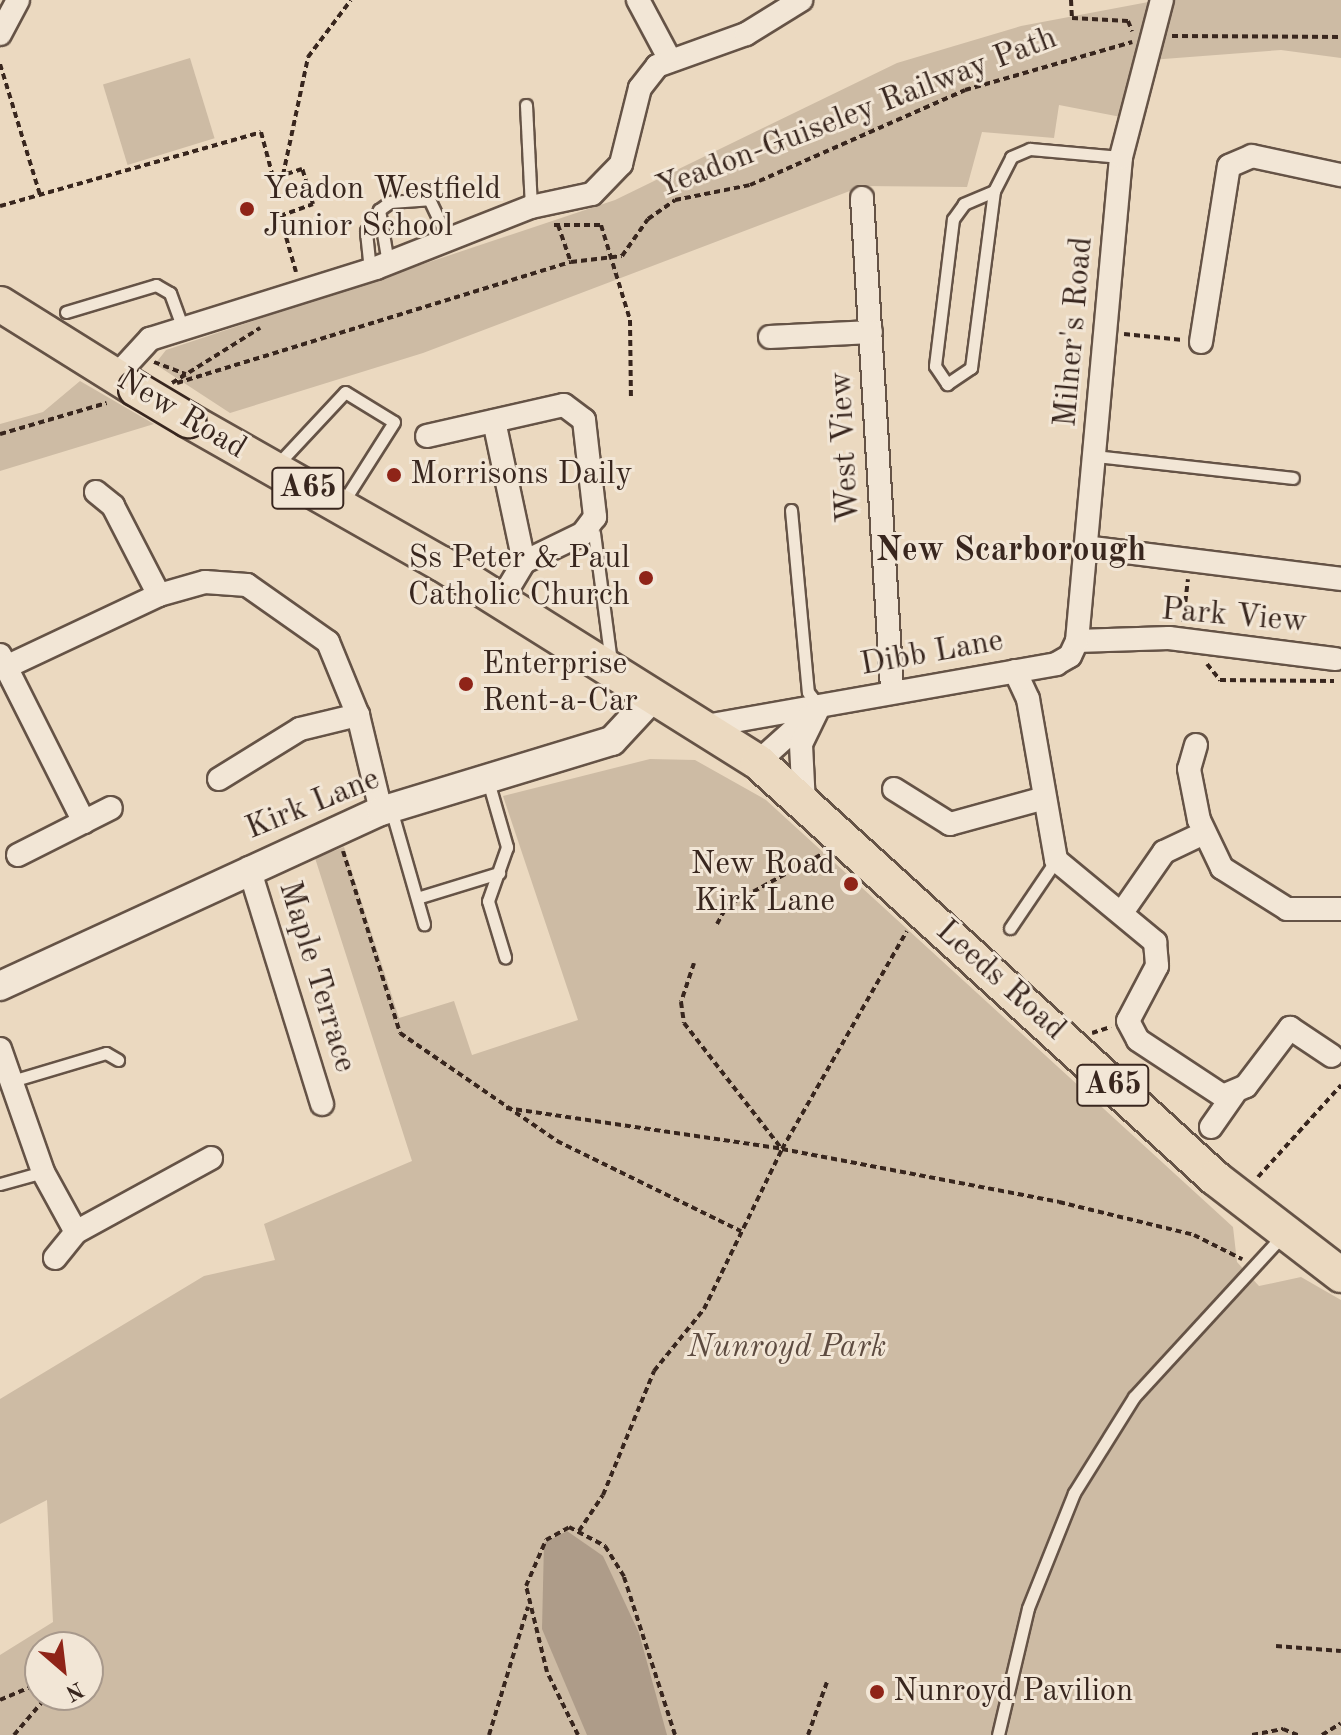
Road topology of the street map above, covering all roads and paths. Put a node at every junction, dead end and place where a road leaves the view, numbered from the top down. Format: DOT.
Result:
graph roads {
  1 [pos="18,0"];
  2 [pos="351,0"];
  3 [pos="638,0"];
  4 [pos="801,0"];
  5 [pos="1071,0"];
  6 [pos="1162,0"];
  7 [pos="2,24"];
  8 [pos="1341,37"];
  9 [pos="1143,40"];
  10 [pos="669,58"];
  11 [pos="0,64"];
  12 [pos="526,105"];
  13 [pos="1121,157"];
  14 [pos="283,175"];
  15 [pos="1341,175"];
  16 [pos="994,191"];
  17 [pos="40,195"];
  18 [pos="862,198"];
  19 [pos="556,202"];
  20 [pos="0,206"];
  21 [pos="531,207"];
  22 [pos="379,210"];
  23 [pos="558,225"];
  24 [pos="448,239"];
  25 [pos="611,258"];
  26 [pos="571,262"];
  27 [pos="379,266"];
  28 [pos="302,292"];
  29 [pos="0,304"];
  30 [pos="264,304"];
  31 [pos="66,312"];
  32 [pos="183,329"];
  33 [pos="871,332"];
  34 [pos="770,337"];
  35 [pos="1107,341"];
  36 [pos="1201,342"];
  37 [pos="186,374"];
  38 [pos="134,381"];
  39 [pos="631,398"];
  40 [pos="494,421"];
  41 [pos="0,434"];
  42 [pos="427,436"];
  43 [pos="1095,456"];
  44 [pos="273,469"];
  45 [pos="1293,478"];
  46 [pos="96,492"];
  47 [pos="340,506"];
  48 [pos="791,510"];
  49 [pos="594,533"];
  50 [pos="1085,547"];
  51 [pos="1190,560"];
  52 [pos="524,562"];
  53 [pos="1341,579"];
  54 [pos="159,595"];
  55 [pos="500,602"];
  56 [pos="1184,640"];
  57 [pos="1077,641"];
  58 [pos="3,661"];
  59 [pos="1338,669"];
  60 [pos="1015,671"];
  61 [pos="613,676"];
  62 [pos="892,692"];
  63 [pos="651,699"];
  64 [pos="819,707"];
  65 [pos="358,715"];
  66 [pos="696,728"];
  67 [pos="1196,745"];
  68 [pos="758,762"];
  69 [pos="219,779"];
  70 [pos="487,781"];
  71 [pos="894,789"];
  72 [pos="1041,799"];
  73 [pos="804,804"];
  74 [pos="111,808"];
  75 [pos="386,810"];
  76 [pos="84,822"];
  77 [pos="336,830"];
  78 [pos="837,832"];
  79 [pos="1204,833"];
  80 [pos="18,855"];
  81 [pos="1056,860"];
  82 [pos="249,868"];
  83 [pos="499,873"];
  84 [pos="417,898"];
  85 [pos="920,909"];
  86 [pos="1341,909"];
  87 [pos="1123,911"];
  88 [pos="424,924"];
  89 [pos="717,924"];
  90 [pos="1010,928"];
  91 [pos="505,957"];
  92 [pos="694,963"];
  93 [pos="0,986"];
  94 [pos="1128,1021"];
  95 [pos="1067,1042"];
  96 [pos="0,1049"];
  97 [pos="1332,1056"];
  98 [pos="118,1060"];
  99 [pos="12,1081"];
  100 [pos="1341,1085"];
  101 [pos="1234,1094"];
  102 [pos="322,1104"];
  103 [pos="506,1108"];
  104 [pos="1211,1127"];
  105 [pos="782,1149"];
  106 [pos="211,1158"];
  107 [pos="43,1172"];
  108 [pos="0,1184"];
  109 [pos="1229,1190"];
  110 [pos="741,1231"];
  111 [pos="76,1232"];
  112 [pos="1283,1236"];
  113 [pos="55,1258"];
  114 [pos="1255,1268"];
  115 [pos="1341,1275"];
  116 [pos="579,1531"];
  117 [pos="529,1603"];
  118 [pos="1276,1646"];
  119 [pos="1341,1651"];
  120 [pos="827,1682"];
  121 [pos="24,1690"];
  122 [pos="0,1700"];
  123 [pos="34,1711"];
  124 [pos="1341,1723"];
  125 [pos="14,1735"];
  126 [pos="489,1735"];
  127 [pos="578,1735"];
  128 [pos="675,1735"];
  129 [pos="808,1735"];
  130 [pos="998,1735"];
  131 [pos="1252,1735"];
  132 [pos="1298,1735"];
  133 [pos="1322,1735"];
  1 -- 7 [label="street"];
  2 -- 14 [label="path"];
  3 -- 10 [label="street"];
  4 -- 10 [label="street"];
  5 -- 9 [label="path"];
  6 -- 9 [label="street, Milner's Road"];
  8 -- 9 [label="path, Yeadon-Guiseley Railway Path"];
  9 -- 13 [label="street, Milner's Road"];
  9 -- 25 [label="path, Yeadon-Guiseley Railway Path"];
  10 -- 19 [label="street"];
  11 -- 17 [label="path"];
  12 -- 21 [label="lane"];
  13 -- 16 [label="lane"];
  13 -- 35 [label="street, Milner's Road"];
  14 -- 17 [label="path"];
  14 -- 28 [label="path"];
  15 -- 36 [label="street"];
  16 -- 16 [label="lane"];
  17 -- 20 [label="path"];
  18 -- 33 [label="street, West View"];
  19 -- 21 [label="street"];
  19 -- 23 [label="path"];
  21 -- 24 [label="street"];
  22 -- 24 [label="lane"];
  22 -- 27 [label="lane"];
  22 -- 27 [label="lane"];
  23 -- 25 [label="path"];
  23 -- 26 [label="path"];
  24 -- 27 [label="street"];
  25 -- 26 [label="path"];
  25 -- 39 [label="path"];
  26 -- 38 [label="path"];
  27 -- 28 [label="street"];
  28 -- 30 [label="street"];
  29 -- 38 [label="main road, New Road / A65"];
  30 -- 32 [label="street"];
  30 -- 37 [label="path"];
  31 -- 32 [label="lane"];
  32 -- 38 [label="street"];
  33 -- 34 [label="street"];
  33 -- 62 [label="street, West View"];
  35 -- 36 [label="path"];
  35 -- 43 [label="street, Milner's Road"];
  37 -- 38 [label="path"];
  37 -- 38 [label="path"];
  38 -- 41 [label="path"];
  38 -- 44 [label="main road, New Road / A65, bridge"];
  40 -- 42 [label="street"];
  40 -- 52 [label="street"];
  40 -- 52 [label="street"];
  43 -- 45 [label="lane"];
  43 -- 50 [label="street, Milner's Road"];
  44 -- 47 [label="main road, New Road / A65"];
  44 -- 47 [label="lane"];
  46 -- 54 [label="street"];
  47 -- 55 [label="main road, New Road / A65"];
  48 -- 64 [label="lane"];
  49 -- 61 [label="lane"];
  50 -- 51 [label="street"];
  50 -- 57 [label="street, Milner's Road"];
  51 -- 53 [label="street"];
  51 -- 56 [label="path"];
  52 -- 55 [label="street"];
  54 -- 58 [label="street"];
  54 -- 65 [label="street"];
  55 -- 61 [label="main road, New Road / A65"];
  56 -- 57 [label="street, Park View"];
  56 -- 59 [label="street, Park View"];
  56 -- 59 [label="path"];
  57 -- 60 [label="street, Dibb Lane"];
  58 -- 76 [label="street"];
  60 -- 62 [label="street, Dibb Lane"];
  60 -- 72 [label="street"];
  61 -- 63 [label="main road, New Road / A65"];
  62 -- 64 [label="street, Dibb Lane"];
  63 -- 66 [label="main road, Leeds Road / A65"];
  63 -- 70 [label="street, Kirk Lane"];
  64 -- 66 [label="street, Dibb Lane"];
  64 -- 68 [label="street"];
  64 -- 73 [label="street"];
  65 -- 69 [label="street"];
  65 -- 75 [label="street"];
  66 -- 68 [label="main road, Leeds Road / A65"];
  67 -- 79 [label="street"];
  68 -- 73 [label="main road, Leeds Road / A65"];
  70 -- 75 [label="street, Kirk Lane"];
  70 -- 83 [label="lane"];
  71 -- 72 [label="street"];
  72 -- 81 [label="street"];
  73 -- 78 [label="main road, Leeds Road / A65"];
  74 -- 76 [label="street"];
  75 -- 77 [label="street, Kirk Lane"];
  75 -- 84 [label="lane"];
  76 -- 80 [label="street"];
  77 -- 82 [label="street, Kirk Lane"];
  77 -- 103 [label="path"];
  78 -- 85 [label="main road, Leeds Road / A65"];
  78 -- 89 [label="path"];
  79 -- 86 [label="street"];
  79 -- 87 [label="street"];
  81 -- 87 [label="street"];
  81 -- 90 [label="lane"];
  82 -- 93 [label="street, Kirk Lane"];
  82 -- 102 [label="street, Maple Terrace"];
  83 -- 84 [label="lane"];
  83 -- 91 [label="lane"];
  84 -- 88 [label="lane"];
  85 -- 95 [label="main road, Leeds Road / A65"];
  85 -- 105 [label="path"];
  87 -- 94 [label="street"];
  92 -- 105 [label="path"];
  94 -- 95 [label="path"];
  94 -- 101 [label="street"];
  95 -- 109 [label="main road, Leeds Road / A65"];
  96 -- 99 [label="street"];
  97 -- 101 [label="street"];
  98 -- 99 [label="lane"];
  99 -- 107 [label="street"];
  100 -- 109 [label="path"];
  101 -- 104 [label="street"];
  103 -- 105 [label="path"];
  103 -- 110 [label="path"];
  105 -- 110 [label="path"];
  105 -- 114 [label="path"];
  106 -- 111 [label="street"];
  107 -- 108 [label="lane"];
  107 -- 111 [label="street"];
  109 -- 112 [label="main road, Leeds Road / A65"];
  110 -- 116 [label="path"];
  111 -- 113 [label="street"];
  112 -- 114 [label="lane"];
  112 -- 115 [label="main road, Leeds Road / A65"];
  114 -- 130 [label="lane"];
  116 -- 117 [label="path"];
  116 -- 128 [label="path"];
  117 -- 126 [label="path"];
  117 -- 127 [label="path"];
  118 -- 119 [label="path"];
  120 -- 129 [label="path"];
  121 -- 122 [label="path"];
  123 -- 125 [label="path"];
  124 -- 133 [label="path"];
  131 -- 132 [label="path"];
}
